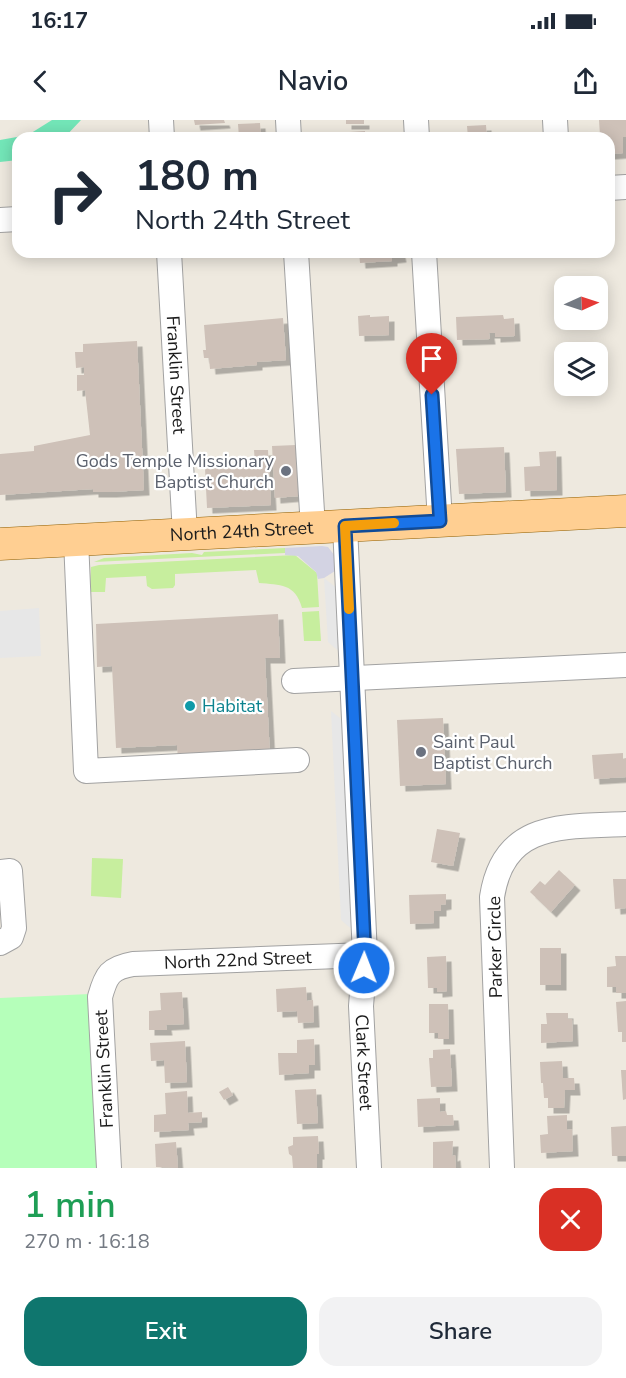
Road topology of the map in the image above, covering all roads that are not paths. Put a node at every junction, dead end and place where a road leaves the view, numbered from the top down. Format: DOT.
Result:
graph roads {
  1 [pos="169,258"];
  2 [pos="296,258"];
  3 [pos="424,258"];
  4 [pos="626,511"];
  5 [pos="440,521"];
  6 [pos="345,526"];
  7 [pos="313,528"];
  8 [pos="185,534"];
  9 [pos="76,540"];
  10 [pos="0,544"];
  11 [pos="626,665"];
  12 [pos="352,678"];
  13 [pos="294,681"];
  14 [pos="297,760"];
  15 [pos="626,824"];
  16 [pos="0,872"];
  17 [pos="0,943"];
  18 [pos="365,955"];
  19 [pos="110,972"];
  20 [pos="109,1168"];
  21 [pos="369,1168"];
  22 [pos="502,1168"];
  1 -- 8 [label="street, Franklin Street"];
  2 -- 7 [label="street"];
  3 -- 5 [label="street"];
  4 -- 5 [label="main road, North 24th Street"];
  5 -- 6 [label="main road, North 24th Street"];
  6 -- 7 [label="main road, North 24th Street"];
  6 -- 12 [label="street, Clark Street"];
  7 -- 8 [label="main road, North 24th Street"];
  8 -- 9 [label="main road, North 24th Street"];
  9 -- 10 [label="main road, North 24th Street"];
  9 -- 14 [label="street"];
  11 -- 12 [label="street"];
  12 -- 13 [label="street"];
  12 -- 18 [label="street, Clark Street"];
  15 -- 22 [label="street, Parker Circle"];
  16 -- 17 [label="street"];
  18 -- 19 [label="street, North 22nd Street"];
  18 -- 21 [label="street, Clark Street"];
  19 -- 20 [label="street, Franklin Street"];
}
